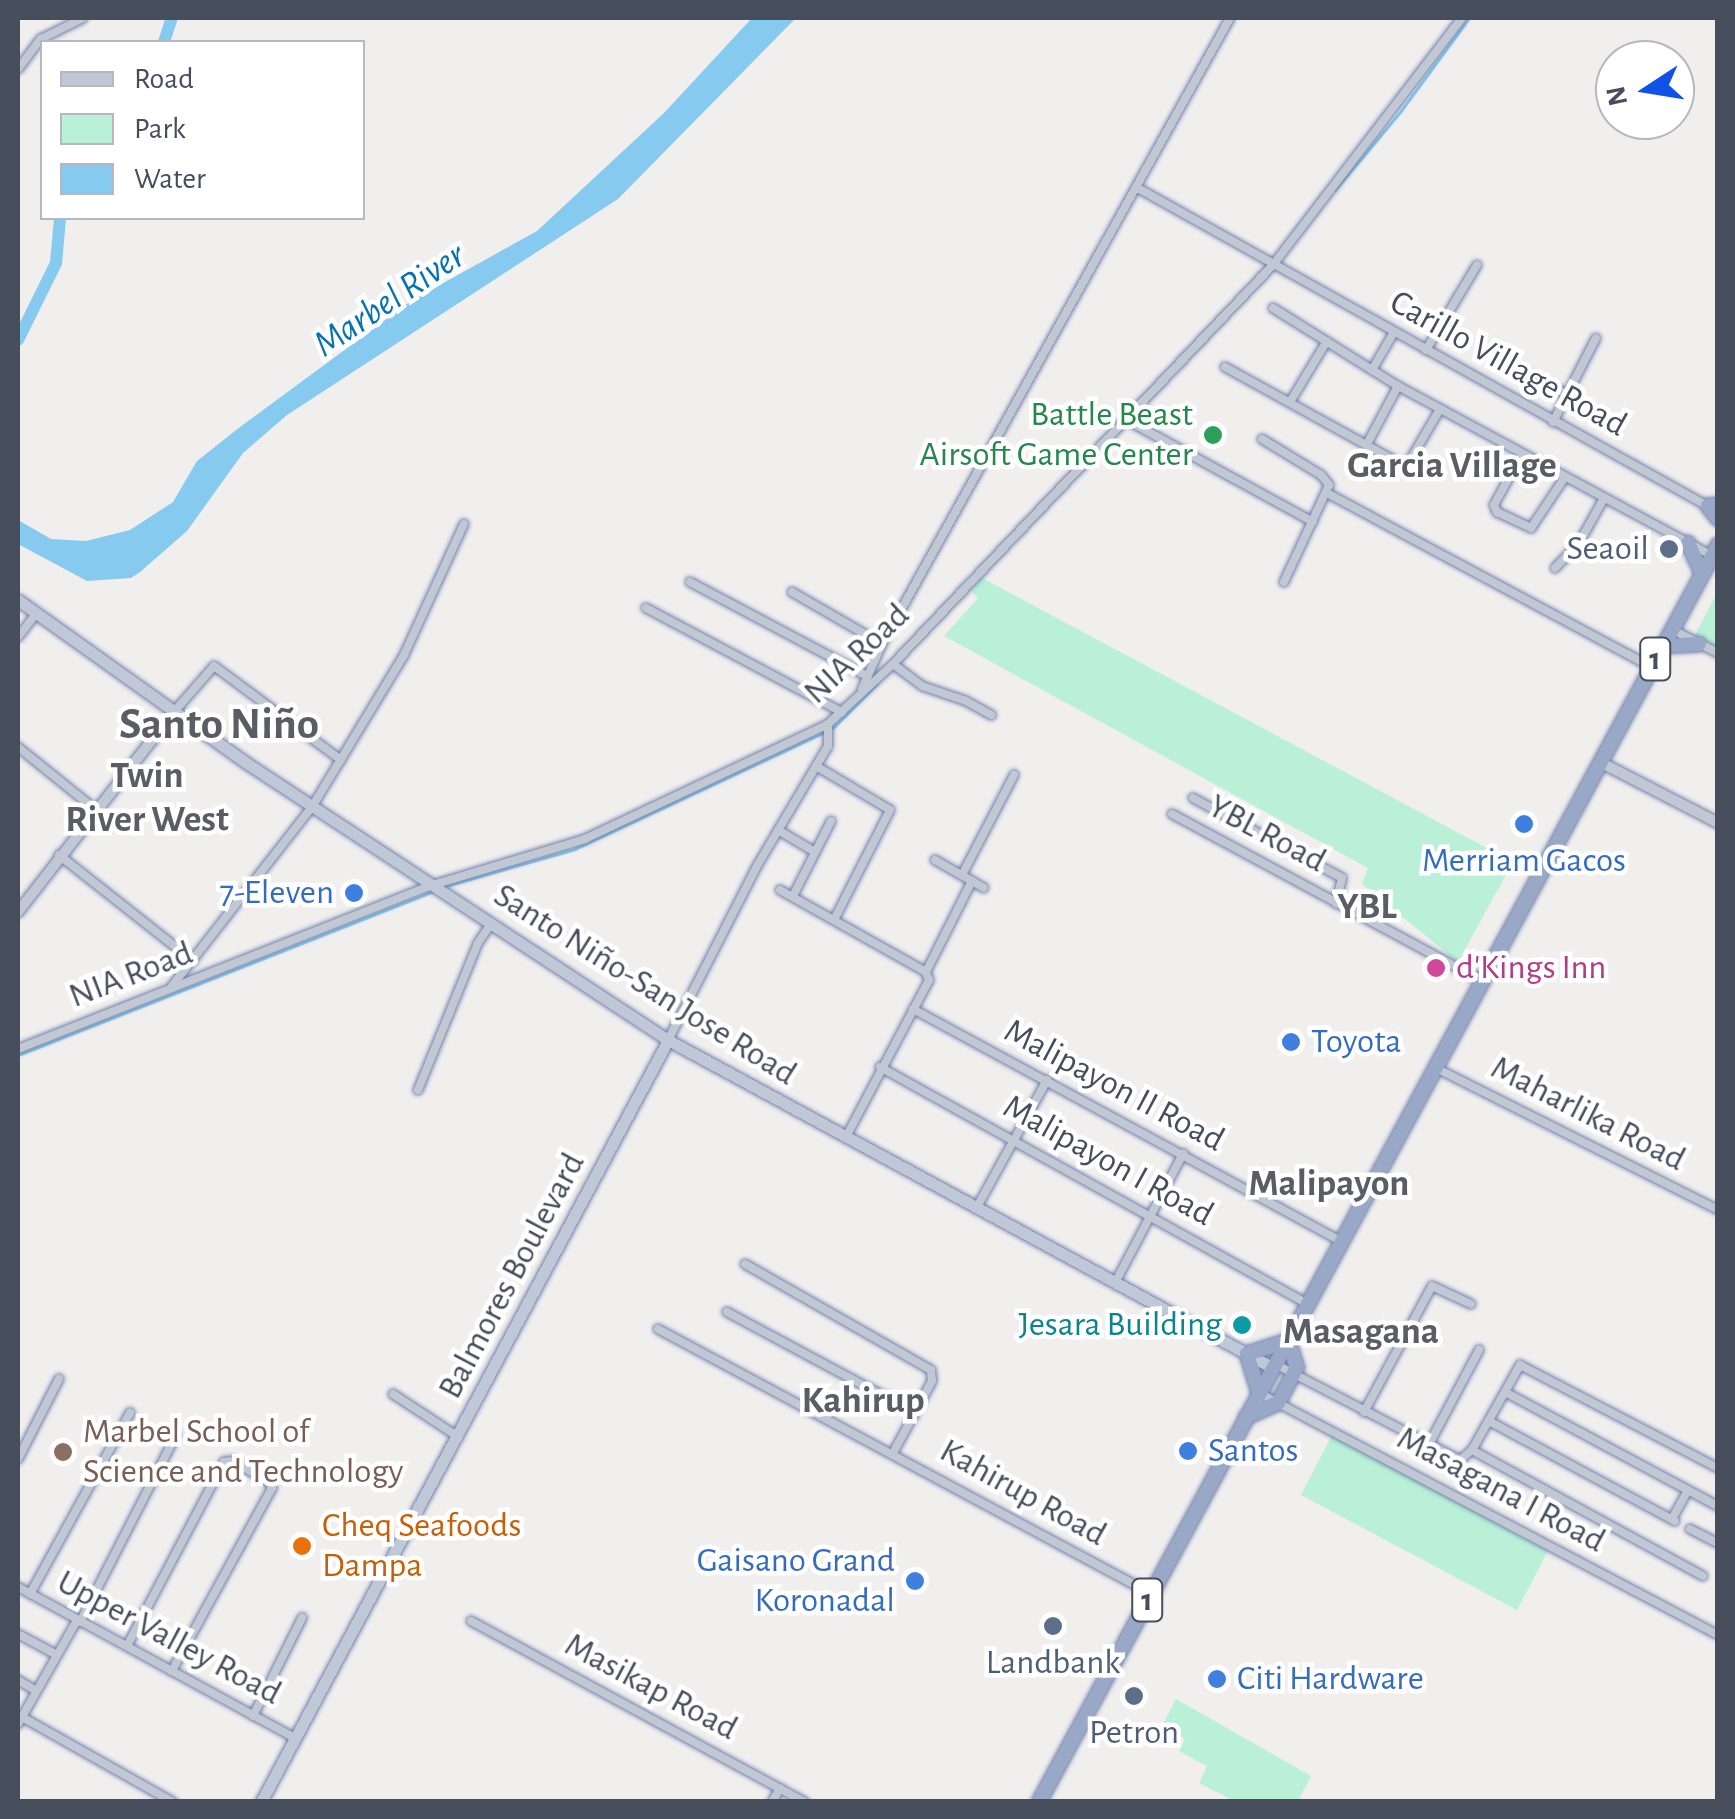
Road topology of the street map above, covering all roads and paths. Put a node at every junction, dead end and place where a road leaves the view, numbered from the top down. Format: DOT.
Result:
graph roads {
  1 [pos="84,18"];
  2 [pos="1230,18"];
  3 [pos="1462,18"];
  4 [pos="40,40"];
  5 [pos="40,40"];
  6 [pos="18,69"];
  7 [pos="1136,187"];
  8 [pos="1272,265"];
  9 [pos="1477,266"];
  10 [pos="1273,308"];
  11 [pos="1394,332"];
  12 [pos="1596,338"];
  13 [pos="1327,342"];
  14 [pos="1426,350"];
  15 [pos="1225,367"];
  16 [pos="1515,368"];
  17 [pos="1372,370"];
  18 [pos="1398,386"];
  19 [pos="1566,394"];
  20 [pos="1290,402"];
  21 [pos="1440,409"];
  22 [pos="1125,419"];
  23 [pos="1553,422"];
  24 [pos="1262,439"];
  25 [pos="1367,444"];
  26 [pos="1522,454"];
  27 [pos="1565,477"];
  28 [pos="1327,493"];
  29 [pos="1604,498"];
  30 [pos="1715,510"];
  31 [pos="1313,522"];
  32 [pos="464,524"];
  33 [pos="1688,543"];
  34 [pos="1715,550"];
  35 [pos="1555,568"];
  36 [pos="1702,573"];
  37 [pos="690,582"];
  38 [pos="1284,582"];
  39 [pos="792,592"];
  40 [pos="18,600"];
  41 [pos="646,608"];
  42 [pos="35,615"];
  43 [pos="1672,629"];
  44 [pos="18,637"];
  45 [pos="882,644"];
  46 [pos="1700,644"];
  47 [pos="1662,646"];
  48 [pos="1718,653"];
  49 [pos="895,666"];
  50 [pos="1652,666"];
  51 [pos="867,676"];
  52 [pos="861,692"];
  53 [pos="842,712"];
  54 [pos="173,713"];
  55 [pos="991,715"];
  56 [pos="828,724"];
  57 [pos="18,747"];
  58 [pos="341,760"];
  59 [pos="1600,762"];
  60 [pos="816,766"];
  61 [pos="1014,775"];
  62 [pos="1193,798"];
  63 [pos="312,808"];
  64 [pos="96,810"];
  65 [pos="1172,814"];
  66 [pos="831,821"];
  67 [pos="1718,824"];
  68 [pos="778,830"];
  69 [pos="815,852"];
  70 [pos="60,855"];
  71 [pos="936,860"];
  72 [pos="962,875"];
  73 [pos="972,881"];
  74 [pos="433,885"];
  75 [pos="984,888"];
  76 [pos="780,890"];
  77 [pos="793,896"];
  78 [pos="1336,903"];
  79 [pos="18,912"];
  80 [pos="834,920"];
  81 [pos="492,924"];
  82 [pos="192,961"];
  83 [pos="926,972"];
  84 [pos="1482,982"];
  85 [pos="169,990"];
  86 [pos="912,1010"];
  87 [pos="668,1040"];
  88 [pos="18,1049"];
  89 [pos="880,1067"];
  90 [pos="1434,1068"];
  91 [pos="1047,1080"];
  92 [pos="418,1090"];
  93 [pos="846,1137"];
  94 [pos="1015,1140"];
  95 [pos="1182,1154"];
  96 [pos="977,1207"];
  97 [pos="1718,1210"];
  98 [pos="1149,1215"];
  99 [pos="1342,1242"];
  100 [pos="745,1264"];
  101 [pos="1116,1281"];
  102 [pos="1308,1304"];
  103 [pos="1471,1304"];
  104 [pos="727,1312"];
  105 [pos="658,1329"];
  106 [pos="1288,1341"];
  107 [pos="1479,1350"];
  108 [pos="1248,1354"];
  109 [pos="1274,1366"];
  110 [pos="1294,1374"];
  111 [pos="59,1379"];
  112 [pos="1505,1392"];
  113 [pos="1259,1393"];
  114 [pos="394,1394"];
  115 [pos="1278,1403"];
  116 [pos="915,1412"];
  117 [pos="1364,1412"];
  118 [pos="130,1413"];
  119 [pos="1246,1417"];
  120 [pos="1488,1421"];
  121 [pos="176,1436"];
  122 [pos="457,1436"];
  123 [pos="1428,1446"];
  124 [pos="1472,1450"];
  125 [pos="892,1453"];
  126 [pos="18,1459"];
  127 [pos="1718,1468"];
  128 [pos="1688,1490"];
  129 [pos="1718,1506"];
  130 [pos="1690,1529"];
  131 [pos="1718,1543"];
  132 [pos="1704,1576"];
  133 [pos="18,1587"];
  134 [pos="1150,1593"];
  135 [pos="30,1594"];
  136 [pos="302,1618"];
  137 [pos="78,1621"];
  138 [pos="471,1621"];
  139 [pos="18,1634"];
  140 [pos="1718,1635"];
  141 [pos="127,1646"];
  142 [pos="56,1656"];
  143 [pos="172,1671"];
  144 [pos="18,1680"];
  145 [pos="36,1691"];
  146 [pos="253,1716"];
  147 [pos="19,1722"];
  148 [pos="295,1738"];
  149 [pos="780,1788"];
  150 [pos="173,1802"];
  151 [pos="261,1802"];
  152 [pos="772,1802"];
  153 [pos="805,1802"];
  154 [pos="1039,1802"];
  1 -- 5 [label="street"];
  2 -- 7 [label="street"];
  3 -- 8 [label="street, NIA Road"];
  4 -- 6 [label="street"];
  7 -- 8 [label="street, Carillo Village Road"];
  7 -- 45 [label="street"];
  8 -- 11 [label="street, Carillo Village Road"];
  8 -- 22 [label="street, NIA Road"];
  9 -- 14 [label="street"];
  10 -- 13 [label="street"];
  11 -- 14 [label="street, Carillo Village Road"];
  11 -- 17 [label="street"];
  12 -- 19 [label="street"];
  13 -- 17 [label="street"];
  13 -- 20 [label="street"];
  14 -- 23 [label="street, Carillo Village Road"];
  15 -- 20 [label="street"];
  16 -- 19 [label="street"];
  17 -- 18 [label="street"];
  18 -- 21 [label="street"];
  18 -- 25 [label="street"];
  19 -- 23 [label="street"];
  20 -- 25 [label="street"];
  21 -- 25 [label="street"];
  21 -- 26 [label="street"];
  22 -- 31 [label="street"];
  22 -- 49 [label="street, NIA Road"];
  23 -- 30 [label="street, Carillo Village Road"];
  24 -- 28 [label="street"];
  26 -- 27 [label="street"];
  26 -- 27 [label="street"];
  27 -- 29 [label="street"];
  28 -- 31 [label="street"];
  28 -- 50 [label="street"];
  29 -- 33 [label="street"];
  29 -- 35 [label="street"];
  31 -- 38 [label="street"];
  32 -- 58 [label="street"];
  33 -- 34 [label="street"];
  33 -- 36 [label="highway"];
  34 -- 36 [label="highway, 1"];
  36 -- 43 [label="highway, 1"];
  37 -- 51 [label="street"];
  39 -- 45 [label="street"];
  40 -- 42 [label="main road, Santo Niño-San Jose Road"];
  41 -- 53 [label="street"];
  42 -- 44 [label="street"];
  42 -- 54 [label="main road, Santo Niño-San Jose Road"];
  43 -- 46 [label="street"];
  43 -- 47 [label="highway, 1"];
  45 -- 51 [label="street"];
  46 -- 47 [label="highway"];
  46 -- 48 [label="street"];
  47 -- 50 [label="highway, 1"];
  49 -- 52 [label="street, NIA Road"];
  49 -- 55 [label="street"];
  50 -- 59 [label="highway, 1"];
  51 -- 52 [label="street"];
  52 -- 53 [label="street, NIA Road"];
  53 -- 56 [label="street, NIA Road"];
  54 -- 58 [label="street"];
  54 -- 63 [label="main road, Santo Niño-San Jose Road"];
  54 -- 64 [label="street"];
  56 -- 60 [label="street"];
  56 -- 74 [label="street, NIA Road"];
  57 -- 64 [label="street"];
  58 -- 63 [label="street"];
  59 -- 67 [label="street"];
  59 -- 84 [label="highway, 1"];
  60 -- 68 [label="street"];
  60 -- 80 [label="street"];
  61 -- 72 [label="street"];
  62 -- 78 [label="street, YBL Road"];
  63 -- 74 [label="main road, Santo Niño-San Jose Road"];
  63 -- 82 [label="street"];
  64 -- 70 [label="street"];
  65 -- 78 [label="street, YBL Road"];
  66 -- 69 [label="street"];
  68 -- 69 [label="street"];
  68 -- 87 [label="street"];
  69 -- 77 [label="street"];
  70 -- 79 [label="street"];
  70 -- 82 [label="street"];
  71 -- 72 [label="street"];
  72 -- 73 [label="street"];
  73 -- 75 [label="street"];
  73 -- 83 [label="street"];
  74 -- 81 [label="main road, Santo Niño-San Jose Road"];
  74 -- 85 [label="street, NIA Road"];
  76 -- 77 [label="street"];
  77 -- 80 [label="street"];
  78 -- 84 [label="street, YBL Road"];
  80 -- 83 [label="street"];
  81 -- 87 [label="main road, Santo Niño-San Jose Road"];
  81 -- 92 [label="street"];
  82 -- 85 [label="street"];
  83 -- 86 [label="street"];
  84 -- 90 [label="highway, 1"];
  85 -- 88 [label="street, NIA Road"];
  86 -- 89 [label="street"];
  86 -- 91 [label="street, Malipayon II Road"];
  87 -- 93 [label="main road, Santo Niño-San Jose Road"];
  87 -- 122 [label="main road, Balmores Boulevard"];
  89 -- 93 [label="street"];
  89 -- 94 [label="street, Malipayon I Road"];
  90 -- 97 [label="street, Maharlika Road"];
  90 -- 99 [label="highway, 1"];
  91 -- 94 [label="street"];
  91 -- 95 [label="street, Malipayon II Road"];
  93 -- 96 [label="main road, Santo Niño-San Jose Road"];
  94 -- 96 [label="street"];
  94 -- 98 [label="street, Malipayon I Road"];
  95 -- 98 [label="street"];
  95 -- 99 [label="street, Malipayon II Road"];
  96 -- 101 [label="main road, Santo Niño-San Jose Road"];
  98 -- 101 [label="street"];
  98 -- 102 [label="street, Malipayon I Road"];
  99 -- 102 [label="highway, 1"];
  100 -- 116 [label="street"];
  101 -- 108 [label="main road, Santo Niño-San Jose Road"];
  102 -- 106 [label="highway, 1"];
  103 -- 117 [label="street"];
  104 -- 116 [label="street"];
  105 -- 125 [label="street, Kahirup Road"];
  106 -- 108 [label="highway"];
  106 -- 109 [label="highway, 1"];
  106 -- 110 [label="highway"];
  107 -- 123 [label="street"];
  108 -- 109 [label="main road, Santo Niño-San Jose Road"];
  108 -- 113 [label="highway"];
  109 -- 110 [label="street"];
  109 -- 113 [label="highway, 1"];
  110 -- 115 [label="highway"];
  110 -- 117 [label="street"];
  111 -- 126 [label="street"];
  112 -- 120 [label="street"];
  112 -- 127 [label="street"];
  112 -- 128 [label="street"];
  113 -- 115 [label="street, Masagana I Road"];
  113 -- 119 [label="highway, 1"];
  114 -- 122 [label="street"];
  115 -- 119 [label="highway"];
  115 -- 140 [label="street, Masagana I Road"];
  116 -- 125 [label="street"];
  117 -- 123 [label="street"];
  118 -- 135 [label="street"];
  119 -- 134 [label="highway, 1"];
  120 -- 124 [label="street"];
  120 -- 128 [label="street"];
  121 -- 137 [label="street"];
  122 -- 148 [label="main road, Balmores Boulevard"];
  123 -- 124 [label="street"];
  124 -- 132 [label="street"];
  125 -- 134 [label="street, Kahirup Road"];
  128 -- 129 [label="street"];
  130 -- 131 [label="street"];
  133 -- 135 [label="street, Upper Valley Road"];
  134 -- 154 [label="highway, 1"];
  135 -- 137 [label="street, Upper Valley Road"];
  136 -- 146 [label="street"];
  137 -- 141 [label="street, Upper Valley Road"];
  137 -- 142 [label="street"];
  138 -- 149 [label="street, Masikap Road"];
  139 -- 142 [label="street"];
  141 -- 143 [label="street, Upper Valley Road"];
  141 -- 143 [label="street"];
  142 -- 145 [label="street"];
  143 -- 146 [label="street, Upper Valley Road"];
  144 -- 145 [label="street"];
  145 -- 147 [label="street"];
  146 -- 148 [label="street, Upper Valley Road"];
  147 -- 150 [label="street"];
  148 -- 151 [label="main road, Balmores Boulevard"];
  149 -- 152 [label="street"];
  149 -- 153 [label="street, Masikap Road"];
}
